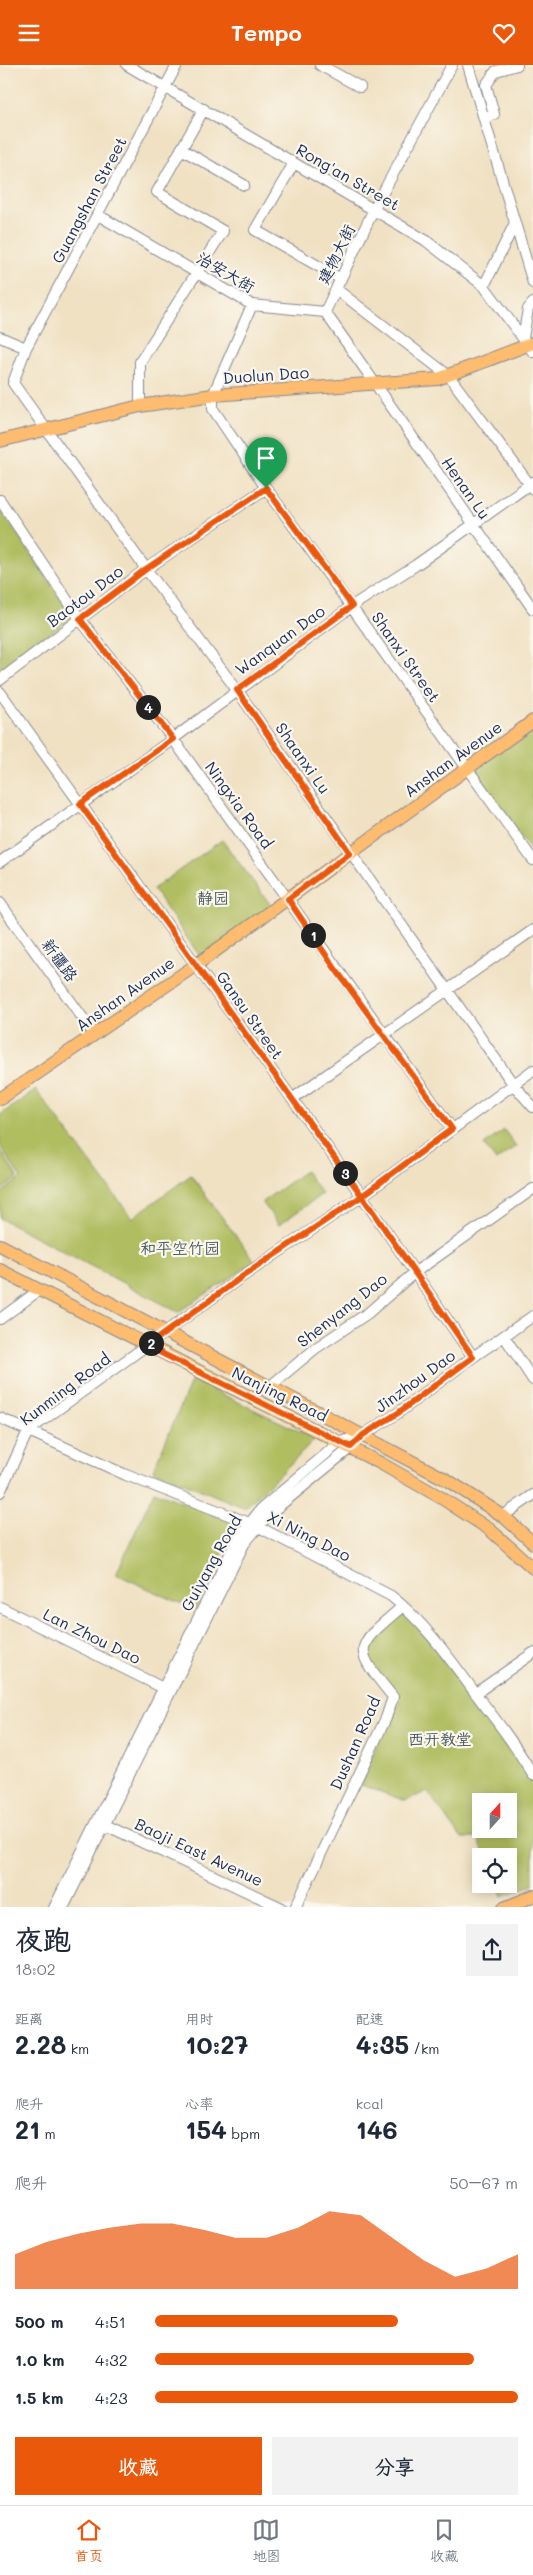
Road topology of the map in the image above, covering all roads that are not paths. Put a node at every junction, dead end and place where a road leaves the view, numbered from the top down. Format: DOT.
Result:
graph roads {
  1 [pos="127,65"];
  2 [pos="177,65"];
  3 [pos="320,65"];
  4 [pos="452,65"];
  5 [pos="468,65"];
  6 [pos="517,65"];
  7 [pos="166,87"];
  8 [pos="360,87"];
  9 [pos="204,109"];
  10 [pos="484,117"];
  11 [pos="181,149"];
  12 [pos="294,163"];
  13 [pos="244,185"];
  14 [pos="374,209"];
  15 [pos="98,215"];
  16 [pos="515,223"];
  17 [pos="195,272"];
  18 [pos="341,279"];
  19 [pos="533,283"];
  20 [pos="484,286"];
  21 [pos="336,289"];
  22 [pos="533,303"];
  23 [pos="252,305"];
  24 [pos="325,312"];
  25 [pos="0,337"];
  26 [pos="529,345"];
  27 [pos="26,348"];
  28 [pos="448,377"];
  29 [pos="375,383"];
  30 [pos="213,395"];
  31 [pos="140,406"];
  32 [pos="46,428"];
  33 [pos="0,441"];
  34 [pos="532,485"];
  35 [pos="266,488"];
  36 [pos="0,500"];
  37 [pos="473,525"];
  38 [pos="146,569"];
  39 [pos="352,606"];
  40 [pos="533,609"];
  41 [pos="80,619"];
  42 [pos="0,680"];
  43 [pos="237,690"];
  44 [pos="0,692"];
  45 [pos="533,721"];
  46 [pos="173,739"];
  47 [pos="467,770"];
  48 [pos="80,804"];
  49 [pos="350,853"];
  50 [pos="533,860"];
  51 [pos="0,862"];
  52 [pos="288,899"];
  53 [pos="0,903"];
  54 [pos="533,930"];
  55 [pos="196,965"];
  56 [pos="446,990"];
  57 [pos="383,1034"];
  58 [pos="95,1035"];
  59 [pos="533,1070"];
  60 [pos="513,1084"];
  61 [pos="0,1099"];
  62 [pos="292,1099"];
  63 [pos="533,1107"];
  64 [pos="452,1129"];
  65 [pos="533,1189"];
  66 [pos="362,1196"];
  67 [pos="0,1245"];
  68 [pos="0,1270"];
  69 [pos="414,1273"];
  70 [pos="38,1291"];
  71 [pos="533,1316"];
  72 [pos="0,1319"];
  73 [pos="166,1334"];
  74 [pos="504,1336"];
  75 [pos="147,1346"];
  76 [pos="473,1357"];
  77 [pos="533,1380"];
  78 [pos="269,1387"];
  79 [pos="0,1418"];
  80 [pos="28,1431"];
  81 [pos="363,1435"];
  82 [pos="346,1445"];
  83 [pos="0,1491"];
  84 [pos="533,1495"];
  85 [pos="502,1516"];
  86 [pos="253,1524"];
  87 [pos="533,1543"];
  88 [pos="533,1568"];
  89 [pos="404,1606"];
  90 [pos="0,1607"];
  91 [pos="533,1653"];
  92 [pos="166,1689"];
  93 [pos="476,1693"];
  94 [pos="533,1775"];
  95 [pos="100,1822"];
  96 [pos="533,1897"];
  97 [pos="54,1907"];
  98 [pos="64,1907"];
  99 [pos="282,1907"];
  100 [pos="296,1907"];
  101 [pos="504,1907"];
  1 -- 7 [label="street, Rong'an Street"];
  2 -- 7 [label="street, Guangshan Street"];
  3 -- 8 [label="street"];
  4 -- 14 [label="street, 建物大街"];
  5 -- 10 [label="street"];
  6 -- 10 [label="street"];
  7 -- 9 [label="street, Rong'an Street"];
  7 -- 15 [label="street, Guangshan Street"];
  9 -- 11 [label="street"];
  9 -- 12 [label="street, Rong'an Street"];
  10 -- 16 [label="street"];
  11 -- 13 [label="street"];
  11 -- 17 [label="street"];
  12 -- 14 [label="street, Rong'an Street"];
  12 -- 18 [label="street"];
  14 -- 18 [label="street, 建物大街"];
  14 -- 20 [label="street, Rong'an Street"];
  15 -- 17 [label="street, 治安大街"];
  15 -- 27 [label="street, Guangshan Street"];
  16 -- 19 [label="street"];
  16 -- 20 [label="street"];
  17 -- 23 [label="street, 治安大街"];
  17 -- 31 [label="street"];
  18 -- 21 [label="street, 建物大街"];
  20 -- 26 [label="street, Rong'an Street"];
  21 -- 24 [label="street, 建物大街"];
  21 -- 28 [label="street"];
  22 -- 26 [label="street"];
  23 -- 24 [label="street, 治安大街"];
  23 -- 30 [label="street"];
  24 -- 29 [label="street"];
  25 -- 27 [label="street"];
  26 -- 28 [label="main road, Duolun Dao"];
  27 -- 32 [label="street, Guangshan Street"];
  28 -- 29 [label="main road, Duolun Dao"];
  28 -- 34 [label="street"];
  29 -- 30 [label="main road, Duolun Dao"];
  29 -- 37 [label="street, Henan Lu"];
  30 -- 31 [label="main road, Duolun Dao"];
  30 -- 35 [label="street, Shanxi Street"];
  31 -- 32 [label="main road, Duolun Dao"];
  32 -- 33 [label="main road, Duolun Dao"];
  32 -- 38 [label="street, Shaanxi Lu"];
  34 -- 37 [label="street, Wanquan Dao"];
  35 -- 38 [label="street, Baotou Dao"];
  35 -- 39 [label="street, Shanxi Street"];
  36 -- 41 [label="street, Ningxia Road"];
  37 -- 39 [label="street, Wanquan Dao"];
  37 -- 40 [label="street, Henan Lu"];
  38 -- 41 [label="street, Baotou Dao"];
  38 -- 43 [label="street, Shaanxi Lu"];
  39 -- 43 [label="street, Wanquan Dao"];
  39 -- 47 [label="street, Shanxi Street"];
  41 -- 42 [label="street, Baotou Dao"];
  41 -- 46 [label="street, Ningxia Road"];
  43 -- 46 [label="street, Wanquan Dao"];
  43 -- 49 [label="street, Shaanxi Lu"];
  44 -- 48 [label="street, Gansu Street"];
  45 -- 47 [label="main road, Anshan Avenue"];
  46 -- 48 [label="street, Wanquan Dao"];
  46 -- 52 [label="street, Ningxia Road"];
  47 -- 49 [label="main road, Anshan Avenue"];
  47 -- 50 [label="street, Shanxi Street"];
  48 -- 51 [label="street, Wanquan Dao"];
  48 -- 55 [label="street, Gansu Street"];
  49 -- 52 [label="main road, Anshan Avenue"];
  49 -- 56 [label="street, Shaanxi Lu"];
  52 -- 55 [label="main road, Anshan Avenue"];
  52 -- 57 [label="street, Ningxia Road"];
  53 -- 58 [label="street, 新疆路"];
  54 -- 56 [label="street"];
  55 -- 58 [label="main road, Anshan Avenue"];
  55 -- 62 [label="street, Gansu Street"];
  56 -- 57 [label="street"];
  56 -- 60 [label="street, Shaanxi Lu"];
  57 -- 62 [label="street"];
  57 -- 64 [label="street, Ningxia Road"];
  58 -- 61 [label="main road, Anshan Avenue"];
  59 -- 60 [label="street, Kunming Road"];
  60 -- 63 [label="street, Shaanxi Lu"];
  60 -- 64 [label="street, Kunming Road"];
  62 -- 66 [label="street, Gansu Street"];
  64 -- 66 [label="street, Kunming Road"];
  65 -- 69 [label="street, Shenyang Dao"];
  66 -- 69 [label="street, Gansu Street"];
  66 -- 73 [label="street, Kunming Road"];
  67 -- 73 [label="main road, Nanjing Road"];
  68 -- 70 [label="main road, Nanjing Road"];
  69 -- 76 [label="street, Gansu Street"];
  69 -- 78 [label="street, Shenyang Dao"];
  70 -- 72 [label="street"];
  70 -- 75 [label="main road, Nanjing Road"];
  71 -- 74 [label="street, Jinzhou Dao"];
  73 -- 75 [label="street, Kunming Road"];
  73 -- 78 [label="main road, Nanjing Road"];
  74 -- 76 [label="street, Jinzhou Dao"];
  74 -- 77 [label="street"];
  75 -- 80 [label="street, Kunming Road"];
  75 -- 82 [label="main road, Nanjing Road"];
  76 -- 81 [label="street, Jinzhou Dao"];
  78 -- 81 [label="main road, Nanjing Road"];
  79 -- 80 [label="street, Xi Ning Dao"];
  80 -- 83 [label="street, Kunming Road"];
  80 -- 86 [label="street, Xi Ning Dao"];
  81 -- 82 [label="street, Guiyang Road"];
  81 -- 85 [label="main road, Nanjing Road"];
  82 -- 86 [label="street, Guiyang Road"];
  82 -- 88 [label="main road, Nanjing Road"];
  84 -- 85 [label="street"];
  85 -- 87 [label="main road, Nanjing Road"];
  86 -- 89 [label="street, Xi Ning Dao"];
  86 -- 92 [label="street, Guiyang Road"];
  89 -- 93 [label="street, Xi Ning Dao"];
  89 -- 100 [label="street, Dushan Road"];
  90 -- 92 [label="street, Lan Zhou Dao"];
  91 -- 93 [label="street"];
  92 -- 95 [label="street, Guiyang Road"];
  93 -- 94 [label="street, Xi Ning Dao"];
  95 -- 97 [label="street, Guiyang Road"];
  95 -- 98 [label="street, Guiyang Road"];
  95 -- 99 [label="street, Baoji East Avenue"];
  96 -- 101 [label="main road"];
}
